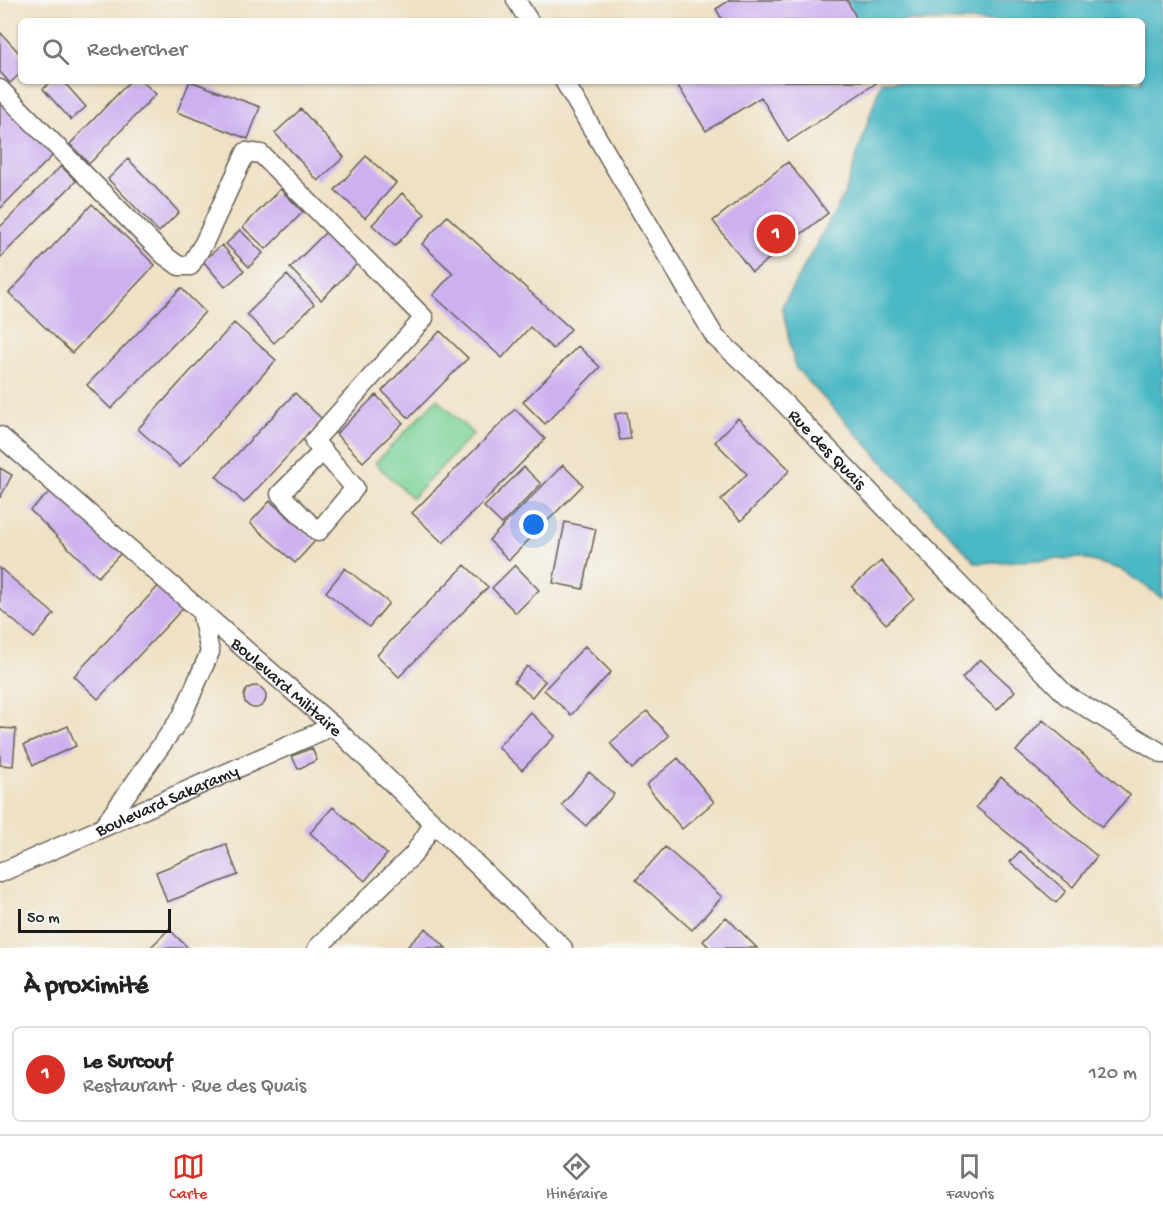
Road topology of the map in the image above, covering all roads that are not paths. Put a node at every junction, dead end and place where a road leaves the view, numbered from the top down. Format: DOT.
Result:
graph roads {
  1 [pos="516,0"];
  2 [pos="527,18"];
  3 [pos="566,84"];
  4 [pos="0,89"];
  5 [pos="0,436"];
  6 [pos="323,451"];
  7 [pos="201,611"];
  8 [pos="333,726"];
  9 [pos="1163,754"];
  10 [pos="434,823"];
  11 [pos="103,827"];
  12 [pos="0,873"];
  13 [pos="317,948"];
  14 [pos="563,948"];
  1 -- 2 [label="street"];
  3 -- 9 [label="street, Rue des Quais"];
  4 -- 6 [label="street"];
  5 -- 7 [label="street, Boulevard Militaire"];
  7 -- 8 [label="street, Boulevard Militaire"];
  7 -- 11 [label="street"];
  8 -- 10 [label="street, Boulevard Militaire"];
  8 -- 11 [label="street, Boulevard Sakaramy"];
  10 -- 13 [label="street"];
  10 -- 14 [label="street, Boulevard Militaire"];
  11 -- 12 [label="street, Boulevard Sakaramy"];
}
